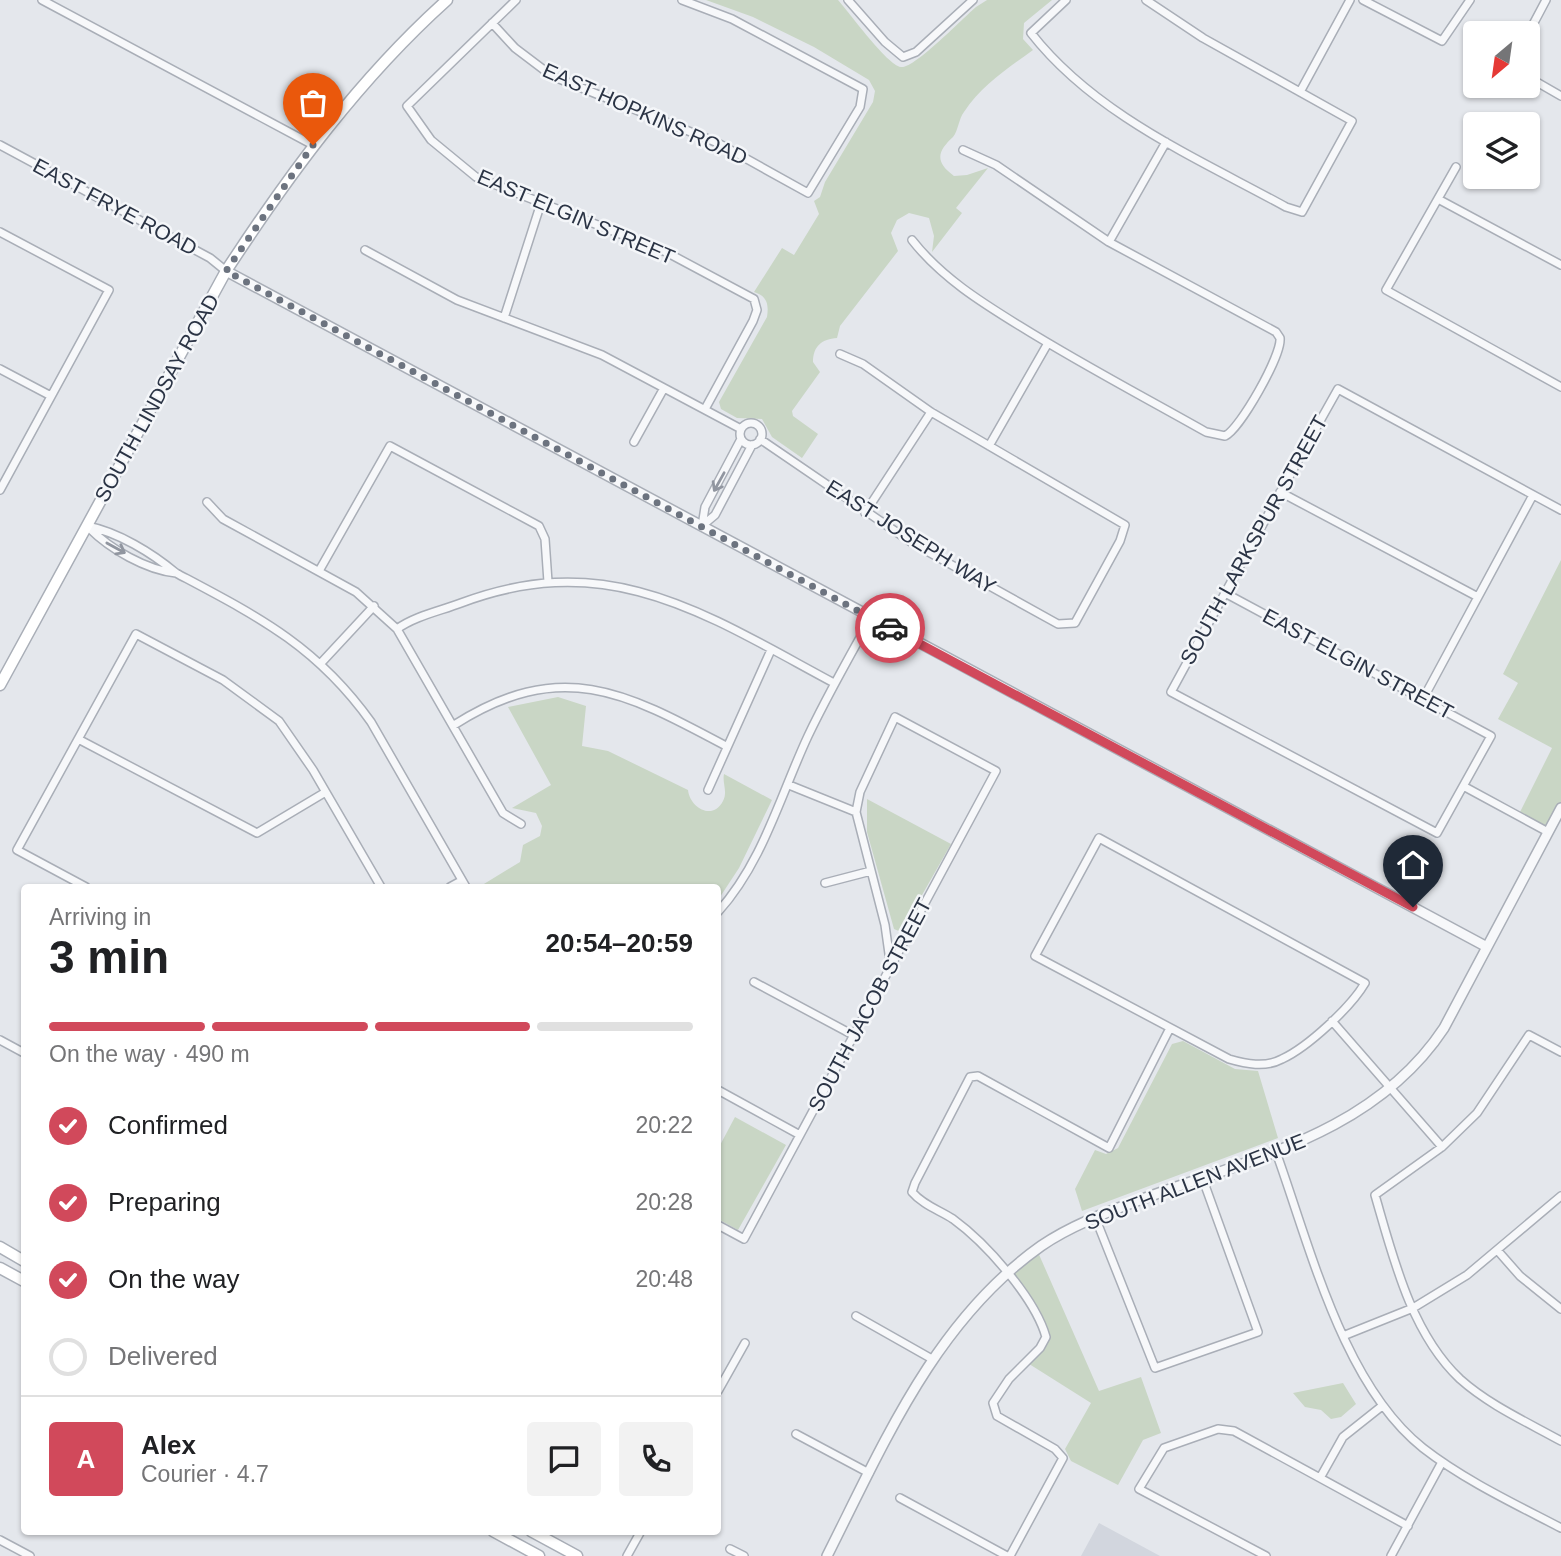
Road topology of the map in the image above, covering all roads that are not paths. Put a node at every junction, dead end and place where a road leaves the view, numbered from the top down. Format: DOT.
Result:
graph roads {
  1 [pos="42,0"];
  2 [pos="447,0"];
  3 [pos="516,0"];
  4 [pos="682,0"];
  5 [pos="848,0"];
  6 [pos="973,0"];
  7 [pos="1066,0"];
  8 [pos="1146,0"];
  9 [pos="1350,0"];
  10 [pos="1363,0"];
  11 [pos="1470,0"];
  12 [pos="1546,0"];
  13 [pos="691,1"];
  14 [pos="1535,21"];
  15 [pos="492,23"];
  16 [pos="1540,84"];
  17 [pos="1300,92"];
  18 [pos="1561,96"];
  19 [pos="1166,142"];
  20 [pos="0,145"];
  21 [pos="313,145"];
  22 [pos="963,150"];
  23 [pos="1455,167"];
  24 [pos="1438,198"];
  25 [pos="541,203"];
  26 [pos="0,232"];
  27 [pos="912,240"];
  28 [pos="1109,242"];
  29 [pos="365,250"];
  30 [pos="1561,265"];
  31 [pos="226,271"];
  32 [pos="504,318"];
  33 [pos="1048,343"];
  34 [pos="840,354"];
  35 [pos="0,369"];
  36 [pos="1561,387"];
  37 [pos="664,388"];
  38 [pos="51,396"];
  39 [pos="705,409"];
  40 [pos="931,412"];
  41 [pos="741,429"];
  42 [pos="740,439"];
  43 [pos="761,439"];
  44 [pos="634,442"];
  45 [pos="752,446"];
  46 [pos="989,446"];
  47 [pos="0,490"];
  48 [pos="1280,492"];
  49 [pos="1533,495"];
  50 [pos="207,502"];
  51 [pos="1561,510"];
  52 [pos="865,513"];
  53 [pos="87,526"];
  54 [pos="702,526"];
  55 [pos="319,572"];
  56 [pos="548,582"];
  57 [pos="1225,593"];
  58 [pos="1478,597"];
  59 [pos="374,606"];
  60 [pos="871,618"];
  61 [pos="397,628"];
  62 [pos="771,650"];
  63 [pos="321,663"];
  64 [pos="834,683"];
  65 [pos="0,685"];
  66 [pos="1423,699"];
  67 [pos="454,725"];
  68 [pos="80,740"];
  69 [pos="726,746"];
  70 [pos="789,785"];
  71 [pos="1465,787"];
  72 [pos="708,790"];
  73 [pos="324,793"];
  74 [pos="1561,808"];
  75 [pos="856,812"];
  76 [pos="521,824"];
  77 [pos="1548,832"];
  78 [pos="871,871"];
  79 [pos="825,883"];
  80 [pos="80,884"];
  81 [pos="379,884"];
  82 [pos="463,884"];
  83 [pos="721,909"];
  84 [pos="1486,947"];
  85 [pos="891,968"];
  86 [pos="754,982"];
  87 [pos="1332,1021"];
  88 [pos="1170,1028"];
  89 [pos="855,1036"];
  90 [pos="0,1040"];
  91 [pos="21,1051"];
  92 [pos="1561,1052"];
  93 [pos="1393,1088"];
  94 [pos="721,1092"];
  95 [pos="800,1135"];
  96 [pos="1442,1146"];
  97 [pos="1276,1152"];
  98 [pos="1202,1177"];
  99 [pos="1561,1196"];
  100 [pos="1096,1217"];
  101 [pos="721,1227"];
  102 [pos="0,1247"];
  103 [pos="1498,1251"];
  104 [pos="21,1259"];
  105 [pos="0,1268"];
  106 [pos="1006,1273"];
  107 [pos="21,1278"];
  108 [pos="1413,1308"];
  109 [pos="1561,1309"];
  110 [pos="856,1316"];
  111 [pos="1343,1336"];
  112 [pos="745,1343"];
  113 [pos="932,1359"];
  114 [pos="721,1386"];
  115 [pos="1382,1406"];
  116 [pos="796,1434"];
  117 [pos="1561,1441"];
  118 [pos="1442,1462"];
  119 [pos="869,1473"];
  120 [pos="1320,1478"];
  121 [pos="900,1498"];
  122 [pos="1408,1525"];
  123 [pos="1561,1528"];
  124 [pos="500,1535"];
  125 [pos="538,1535"];
  126 [pos="639,1535"];
  127 [pos="0,1540"];
  128 [pos="730,1549"];
  129 [pos="30,1556"];
  130 [pos="539,1556"];
  131 [pos="577,1556"];
  132 [pos="628,1556"];
  133 [pos="744,1556"];
  134 [pos="827,1556"];
  135 [pos="1008,1556"];
  136 [pos="1266,1556"];
  137 [pos="1391,1556"];
  1 -- 21 [label="street"];
  2 -- 21 [label="main road, SOUTH LINDSAY ROAD"];
  3 -- 15 [label="street"];
  4 -- 13 [label="street"];
  5 -- 6 [label="street"];
  7 -- 19 [label="street"];
  8 -- 17 [label="street"];
  9 -- 17 [label="street"];
  10 -- 11 [label="street"];
  12 -- 14 [label="street"];
  13 -- 15 [label="street, EAST HOPKINS ROAD"];
  15 -- 25 [label="street, EAST ELGIN STREET"];
  16 -- 18 [label="street"];
  17 -- 19 [label="street"];
  19 -- 28 [label="street"];
  20 -- 31 [label="street, EAST FRYE ROAD"];
  21 -- 31 [label="main road, SOUTH LINDSAY ROAD"];
  22 -- 28 [label="street"];
  23 -- 24 [label="street"];
  24 -- 30 [label="street"];
  24 -- 36 [label="street"];
  25 -- 32 [label="street"];
  25 -- 39 [label="street, EAST ELGIN STREET"];
  26 -- 38 [label="street"];
  27 -- 33 [label="street"];
  28 -- 33 [label="street"];
  29 -- 32 [label="street, EAST JOSEPH WAY"];
  31 -- 53 [label="main road, SOUTH LINDSAY ROAD"];
  31 -- 54 [label="street, EAST FRYE ROAD"];
  32 -- 37 [label="street, EAST JOSEPH WAY"];
  33 -- 46 [label="street"];
  34 -- 40 [label="street"];
  35 -- 38 [label="street"];
  37 -- 39 [label="street, EAST JOSEPH WAY"];
  37 -- 44 [label="street"];
  38 -- 47 [label="street"];
  39 -- 41 [label="street, EAST JOSEPH WAY"];
  40 -- 46 [label="street"];
  40 -- 52 [label="street"];
  41 -- 42 [label="street"];
  41 -- 43 [label="street, EAST JOSEPH WAY"];
  42 -- 45 [label="street"];
  42 -- 54 [label="street, one-way"];
  43 -- 45 [label="street"];
  43 -- 52 [label="street, EAST JOSEPH WAY"];
  45 -- 54 [label="street"];
  46 -- 52 [label="street, EAST JOSEPH WAY"];
  48 -- 49 [label="street, SOUTH LARKSPUR STREET"];
  48 -- 57 [label="street, SOUTH LARKSPUR STREET"];
  48 -- 58 [label="street"];
  49 -- 51 [label="street"];
  49 -- 58 [label="street"];
  50 -- 55 [label="street"];
  53 -- 63 [label="street"];
  53 -- 65 [label="main road, SOUTH LINDSAY ROAD"];
  54 -- 60 [label="street, EAST FRYE ROAD"];
  55 -- 56 [label="street"];
  55 -- 59 [label="street"];
  56 -- 61 [label="street"];
  56 -- 62 [label="street"];
  57 -- 66 [label="street, EAST ELGIN STREET"];
  57 -- 71 [label="street, SOUTH LARKSPUR STREET"];
  58 -- 66 [label="street"];
  59 -- 61 [label="street"];
  59 -- 63 [label="street"];
  60 -- 64 [label="street"];
  60 -- 84 [label="street, EAST FRYE ROAD"];
  61 -- 67 [label="street"];
  62 -- 64 [label="street"];
  62 -- 69 [label="street"];
  63 -- 82 [label="street"];
  64 -- 70 [label="street"];
  66 -- 71 [label="street, EAST ELGIN STREET"];
  67 -- 69 [label="street"];
  67 -- 76 [label="street"];
  68 -- 73 [label="street"];
  68 -- 73 [label="street"];
  68 -- 80 [label="street"];
  69 -- 72 [label="street"];
  70 -- 75 [label="street"];
  70 -- 83 [label="street"];
  71 -- 77 [label="street"];
  73 -- 81 [label="street"];
  74 -- 77 [label="street, SOUTH ALLEN AVENUE"];
  75 -- 78 [label="street"];
  75 -- 85 [label="street, SOUTH JACOB STREET"];
  77 -- 84 [label="street, SOUTH ALLEN AVENUE"];
  78 -- 79 [label="street"];
  78 -- 85 [label="street"];
  84 -- 93 [label="street, SOUTH ALLEN AVENUE"];
  85 -- 89 [label="street, SOUTH JACOB STREET"];
  86 -- 89 [label="street"];
  87 -- 88 [label="street"];
  87 -- 88 [label="street"];
  87 -- 93 [label="street"];
  88 -- 106 [label="street"];
  89 -- 95 [label="street, SOUTH JACOB STREET"];
  90 -- 91 [label="street"];
  92 -- 96 [label="street"];
  93 -- 96 [label="street"];
  93 -- 97 [label="street, SOUTH ALLEN AVENUE"];
  94 -- 95 [label="street"];
  95 -- 101 [label="street, SOUTH JACOB STREET"];
  96 -- 108 [label="street"];
  97 -- 98 [label="street, SOUTH ALLEN AVENUE"];
  97 -- 111 [label="street"];
  98 -- 100 [label="street, SOUTH ALLEN AVENUE"];
  98 -- 100 [label="street"];
  99 -- 103 [label="street"];
  100 -- 106 [label="street, SOUTH ALLEN AVENUE"];
  102 -- 104 [label="main road"];
  103 -- 108 [label="street"];
  103 -- 109 [label="street"];
  105 -- 107 [label="main road"];
  106 -- 113 [label="street, SOUTH ALLEN AVENUE"];
  106 -- 135 [label="street"];
  108 -- 111 [label="street"];
  108 -- 117 [label="street"];
  110 -- 113 [label="street"];
  111 -- 115 [label="street"];
  112 -- 114 [label="street"];
  113 -- 119 [label="street, SOUTH ALLEN AVENUE"];
  115 -- 118 [label="street"];
  115 -- 120 [label="street"];
  116 -- 119 [label="street"];
  118 -- 122 [label="street"];
  118 -- 123 [label="street"];
  119 -- 134 [label="street, SOUTH ALLEN AVENUE"];
  120 -- 122 [label="street"];
  120 -- 136 [label="street"];
  121 -- 135 [label="street"];
  122 -- 137 [label="street"];
  124 -- 130 [label="main road"];
  125 -- 131 [label="main road"];
  126 -- 132 [label="street"];
  127 -- 129 [label="street"];
  128 -- 133 [label="street"];
}
